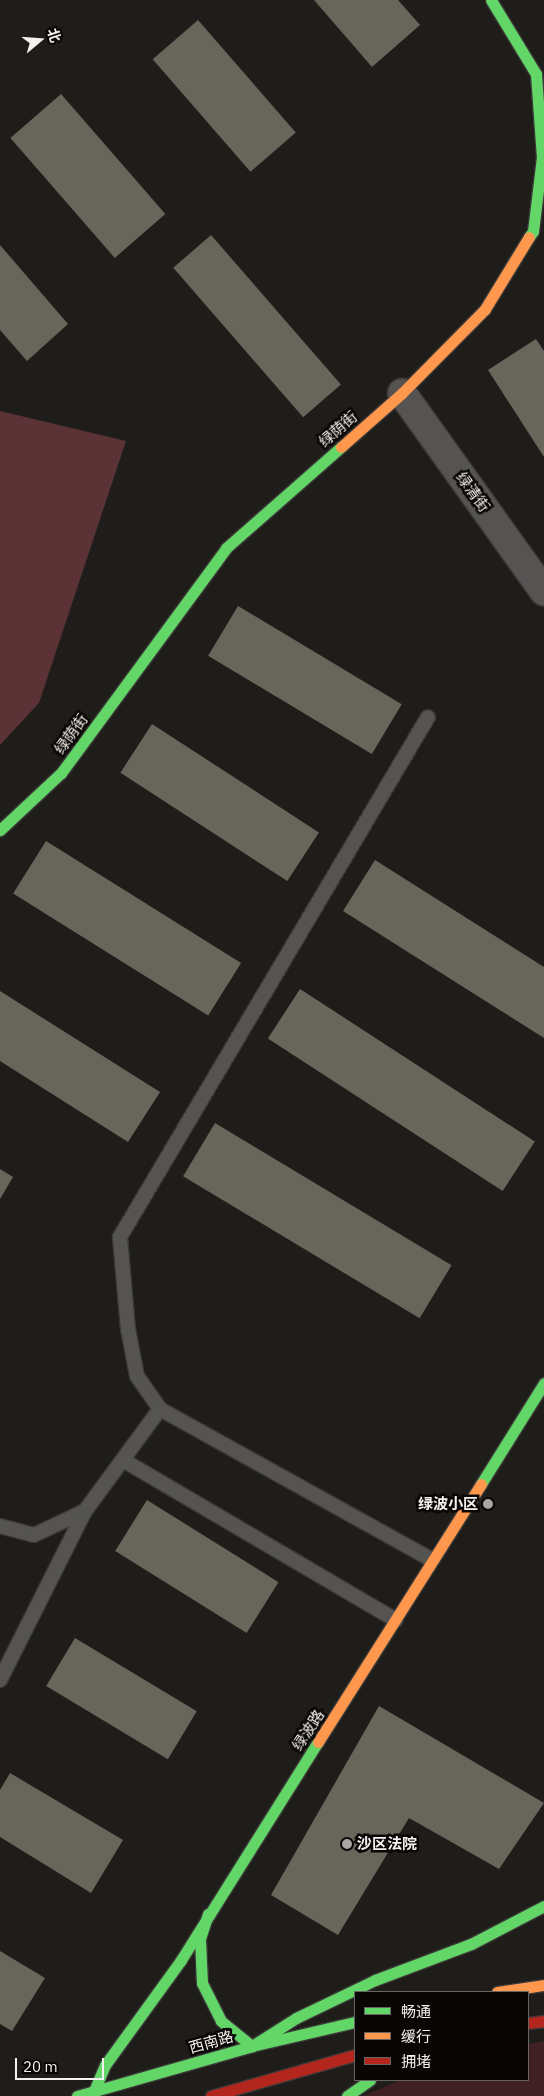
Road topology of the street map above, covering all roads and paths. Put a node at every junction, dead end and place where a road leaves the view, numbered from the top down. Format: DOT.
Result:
graph roads {
  1 [pos="491,0"];
  2 [pos="402,393"];
  3 [pos="544,591"];
  4 [pos="428,717"];
  5 [pos="0,830"];
  6 [pos="544,1383"];
  7 [pos="160,1409"];
  8 [pos="123,1460"];
  9 [pos="85,1511"];
  10 [pos="0,1526"];
  11 [pos="432,1560"];
  12 [pos="396,1620"];
  13 [pos="0,1680"];
  14 [pos="544,1906"];
  15 [pos="208,1914"];
  16 [pos="544,1985"];
  17 [pos="504,1991"];
  18 [pos="544,2021"];
  19 [pos="354,2022"];
  20 [pos="529,2023"];
  21 [pos="252,2046"];
  22 [pos="354,2055"];
  23 [pos="369,2081"];
  24 [pos="94,2091"];
  25 [pos="77,2096"];
  26 [pos="211,2096"];
  27 [pos="348,2096"];
  1 -- 2 [label="main road, 绿荫街"];
  2 -- 3 [label="street, 绿清街"];
  2 -- 5 [label="main road, 绿荫街"];
  4 -- 7 [label="lane"];
  6 -- 11 [label="main road, 绿波路"];
  7 -- 8 [label="lane"];
  7 -- 11 [label="lane"];
  8 -- 9 [label="lane"];
  8 -- 12 [label="lane"];
  9 -- 10 [label="lane"];
  9 -- 13 [label="lane"];
  11 -- 12 [label="main road, 绿波路"];
  12 -- 15 [label="main road, 绿波路"];
  14 -- 21 [label="main road"];
  15 -- 21 [label="main road"];
  15 -- 24 [label="main road, 绿波路"];
  16 -- 17 [label="main road"];
  18 -- 20 [label="main road"];
  19 -- 21 [label="main road, 西南路"];
  21 -- 24 [label="main road, 西南路"];
  22 -- 26 [label="main road"];
  23 -- 27 [label="main road"];
  24 -- 25 [label="main road, 西南路"];
}
